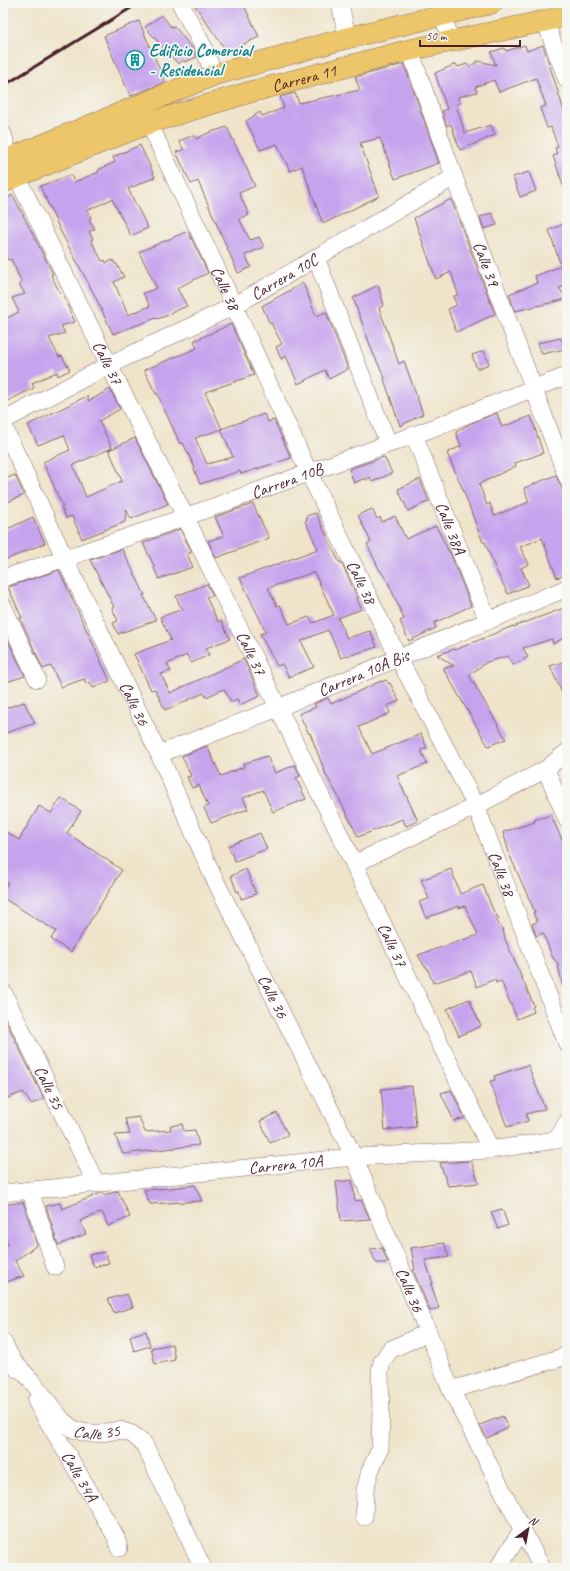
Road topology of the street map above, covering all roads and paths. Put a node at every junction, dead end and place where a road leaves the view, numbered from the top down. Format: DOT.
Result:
graph roads {
  1 [pos="180,3"];
  2 [pos="340,3"];
  3 [pos="492,3"];
  4 [pos="441,9"];
  5 [pos="567,15"];
  6 [pos="545,21"];
  7 [pos="347,38"];
  8 [pos="452,41"];
  9 [pos="410,50"];
  10 [pos="214,74"];
  11 [pos="567,80"];
  12 [pos="149,123"];
  13 [pos="3,134"];
  14 [pos="8,170"];
  15 [pos="454,177"];
  16 [pos="316,258"];
  17 [pos="234,306"];
  18 [pos="108,365"];
  19 [pos="567,376"];
  20 [pos="534,388"];
  21 [pos="3,421"];
  22 [pos="3,425"];
  23 [pos="414,435"];
  24 [pos="388,443"];
  25 [pos="308,473"];
  26 [pos="567,477"];
  27 [pos="185,516"];
  28 [pos="65,559"];
  29 [pos="3,578"];
  30 [pos="567,588"];
  31 [pos="3,606"];
  32 [pos="488,621"];
  33 [pos="398,657"];
  34 [pos="37,679"];
  35 [pos="278,708"];
  36 [pos="567,752"];
  37 [pos="159,754"];
  38 [pos="546,769"];
  39 [pos="476,806"];
  40 [pos="567,820"];
  41 [pos="354,864"];
  42 [pos="3,993"];
  43 [pos="567,1044"];
  44 [pos="567,1122"];
  45 [pos="562,1139"];
  46 [pos="491,1150"];
  47 [pos="354,1157"];
  48 [pos="96,1183"];
  49 [pos="30,1190"];
  50 [pos="3,1193"];
  51 [pos="55,1267"];
  52 [pos="428,1332"];
  53 [pos="3,1342"];
  54 [pos="567,1356"];
  55 [pos="12,1360"];
  56 [pos="450,1390"];
  57 [pos="364,1517"];
  58 [pos="522,1530"];
  59 [pos="119,1548"];
  60 [pos="203,1568"];
  61 [pos="498,1568"];
  62 [pos="542,1568"];
  1 -- 10 [label="street"];
  2 -- 7 [label="street"];
  3 -- 4 [label="main road, Carrera 11"];
  4 -- 7 [label="main road, Carrera 11"];
  4 -- 8 [label="street"];
  5 -- 6 [label="main road, Carrera 11"];
  6 -- 8 [label="main road, Carrera 11"];
  6 -- 11 [label="street"];
  7 -- 10 [label="main road, Carrera 11"];
  8 -- 9 [label="main road, Carrera 11"];
  9 -- 12 [label="main road, Carrera 11"];
  9 -- 15 [label="street, Calle 39"];
  10 -- 14 [label="main road, Carrera 11"];
  12 -- 14 [label="main road, Carrera 11"];
  12 -- 17 [label="street, Calle 38"];
  13 -- 14 [label="street, Calle 37"];
  14 -- 18 [label="street, Calle 37"];
  15 -- 16 [label="street, Carrera 10C"];
  15 -- 20 [label="street, Calle 39"];
  16 -- 17 [label="street, Carrera 10C"];
  16 -- 24 [label="street"];
  17 -- 18 [label="street, Carrera 10C"];
  17 -- 25 [label="street, Calle 38"];
  18 -- 21 [label="street, Carrera 10C"];
  18 -- 27 [label="street, Calle 37"];
  19 -- 20 [label="street, Carrera 10B"];
  20 -- 23 [label="street, Carrera 10B"];
  20 -- 26 [label="street, Calle 39"];
  22 -- 28 [label="street, Calle 36"];
  23 -- 24 [label="street, Carrera 10B"];
  23 -- 32 [label="street, Calle 38A"];
  24 -- 25 [label="street, Carrera 10B"];
  25 -- 27 [label="street, Carrera 10B"];
  25 -- 33 [label="street, Calle 38"];
  27 -- 28 [label="street, Carrera 10B"];
  27 -- 35 [label="street, Calle 37"];
  28 -- 29 [label="street, Carrera 10B"];
  28 -- 37 [label="street, Calle 36"];
  30 -- 32 [label="street, Carrera 10A Bis"];
  31 -- 34 [label="street"];
  32 -- 33 [label="street, Carrera 10A Bis"];
  33 -- 35 [label="street, Carrera 10A Bis"];
  33 -- 39 [label="street, Calle 38"];
  35 -- 37 [label="street, Carrera 10A Bis"];
  35 -- 41 [label="street, Calle 37"];
  36 -- 38 [label="street"];
  37 -- 47 [label="street, Calle 36"];
  38 -- 39 [label="street"];
  38 -- 40 [label="street"];
  39 -- 41 [label="street"];
  39 -- 43 [label="street, Calle 38"];
  41 -- 46 [label="street, Calle 37"];
  42 -- 48 [label="street, Calle 35"];
  44 -- 45 [label="street"];
  45 -- 46 [label="street, Carrera 10A"];
  46 -- 47 [label="street, Carrera 10A"];
  47 -- 48 [label="street, Carrera 10A"];
  47 -- 52 [label="street, Calle 36"];
  48 -- 49 [label="street, Carrera 10A"];
  49 -- 50 [label="street, Carrera 10A"];
  49 -- 51 [label="street"];
  52 -- 56 [label="street, Calle 36"];
  52 -- 57 [label="street"];
  53 -- 55 [label="street, Calle 34A"];
  54 -- 56 [label="street"];
  55 -- 59 [label="street, Calle 34A"];
  55 -- 60 [label="street, Calle 35"];
  56 -- 58 [label="street, Calle 36"];
  58 -- 61 [label="street"];
  58 -- 62 [label="street, Calle 36"];
}
